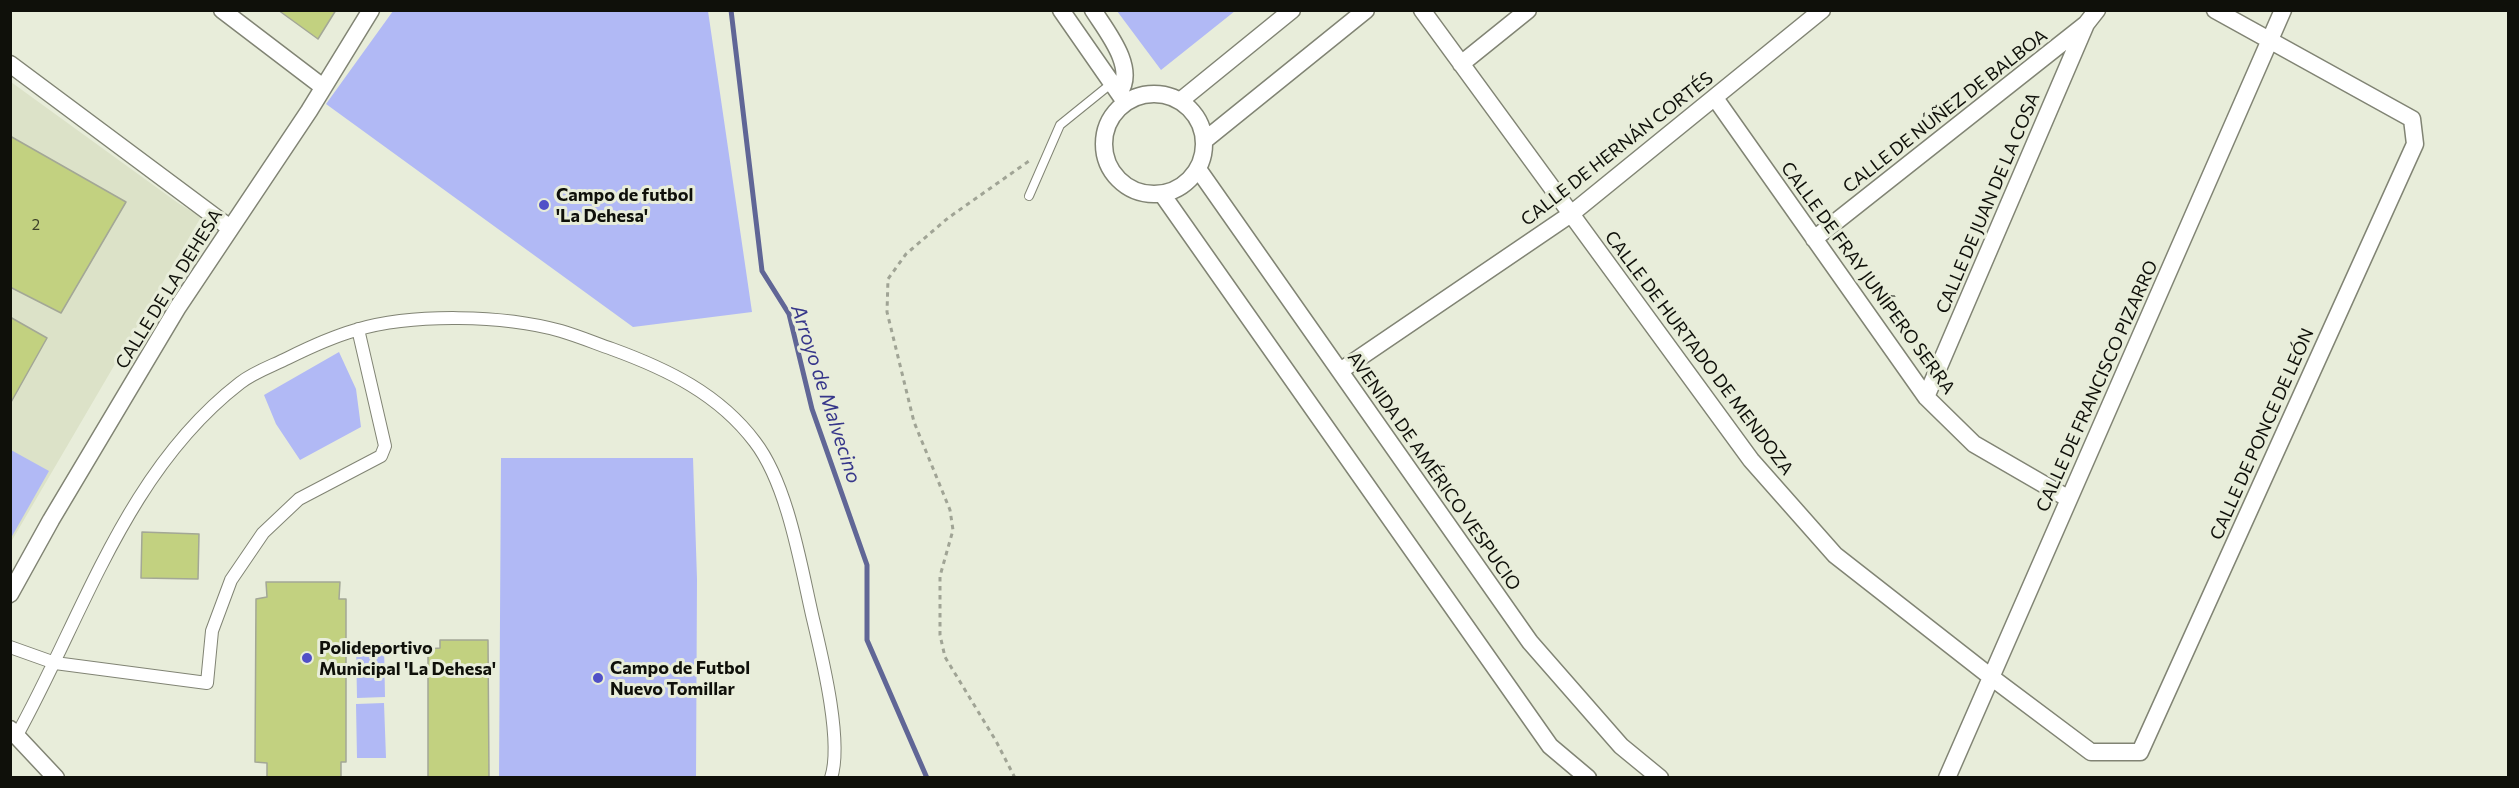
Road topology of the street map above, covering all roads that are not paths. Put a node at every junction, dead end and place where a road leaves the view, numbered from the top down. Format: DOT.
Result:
graph roads {
  1 [pos="222,10"];
  2 [pos="371,10"];
  3 [pos="1061,10"];
  4 [pos="1093,10"];
  5 [pos="1292,10"];
  6 [pos="1366,10"];
  7 [pos="1422,10"];
  8 [pos="1528,10"];
  9 [pos="1822,10"];
  10 [pos="2097,10"];
  11 [pos="2215,10"];
  12 [pos="2283,10"];
  13 [pos="2086,24"];
  14 [pos="2269,42"];
  15 [pos="10,64"];
  16 [pos="1461,64"];
  17 [pos="323,87"];
  18 [pos="1119,93"];
  19 [pos="1715,98"];
  20 [pos="1180,101"];
  21 [pos="1204,140"];
  22 [pos="1198,169"];
  23 [pos="1162,194"];
  24 [pos="1029,196"];
  25 [pos="1571,214"];
  26 [pos="230,228"];
  27 [pos="1814,239"];
  28 [pos="358,329"];
  29 [pos="1340,371"];
  30 [pos="1926,397"];
  31 [pos="2069,499"];
  32 [pos="10,594"];
  33 [pos="10,647"];
  34 [pos="55,663"];
  35 [pos="1991,677"];
  36 [pos="14,732"];
  37 [pos="56,777"];
  38 [pos="831,777"];
  39 [pos="1588,777"];
  40 [pos="1660,777"];
  41 [pos="1947,777"];
  1 -- 17 [label="street"];
  2 -- 17 [label="street, CALLE DE LA DEHESA"];
  3 -- 18 [label="street"];
  4 -- 18 [label="street"];
  5 -- 20 [label="street"];
  6 -- 21 [label="street"];
  7 -- 16 [label="street, CALLE DE HURTADO DE MENDOZA"];
  8 -- 16 [label="street"];
  9 -- 19 [label="street, CALLE DE HERNÁN CORTÉS"];
  10 -- 13 [label="street, CALLE DE NÚÑEZ DE BALBOA"];
  11 -- 14 [label="street"];
  12 -- 14 [label="street, CALLE DE FRANCISCO PIZARRO"];
  13 -- 27 [label="street, CALLE DE NÚÑEZ DE BALBOA"];
  13 -- 30 [label="street, CALLE DE JUAN DE LA COSA"];
  14 -- 31 [label="street, CALLE DE FRANCISCO PIZARRO"];
  14 -- 35 [label="street, CALLE DE PONCE DE LEÓN"];
  15 -- 26 [label="street"];
  16 -- 25 [label="street, CALLE DE HURTADO DE MENDOZA"];
  17 -- 26 [label="street, CALLE DE LA DEHESA"];
  18 -- 20 [label="street"];
  18 -- 23 [label="street"];
  18 -- 24 [label="lane"];
  19 -- 25 [label="street, CALLE DE HERNÁN CORTÉS"];
  19 -- 27 [label="street, CALLE DE FRAY JUNÍPERO SERRA"];
  20 -- 21 [label="street"];
  21 -- 22 [label="street"];
  22 -- 23 [label="street"];
  22 -- 29 [label="street, AVENIDA DE AMÉRICO VESPUCIO"];
  23 -- 39 [label="street"];
  25 -- 29 [label="street, CALLE DE HERNÁN CORTÉS"];
  25 -- 35 [label="street, CALLE DE HURTADO DE MENDOZA"];
  26 -- 32 [label="street, CALLE DE LA DEHESA"];
  27 -- 30 [label="street, CALLE DE FRAY JUNÍPERO SERRA"];
  28 -- 34 [label="street"];
  28 -- 34 [label="street"];
  28 -- 38 [label="street"];
  29 -- 40 [label="street, AVENIDA DE AMÉRICO VESPUCIO"];
  30 -- 31 [label="street, CALLE DE FRAY JUNÍPERO SERRA"];
  31 -- 35 [label="street, CALLE DE FRANCISCO PIZARRO"];
  33 -- 34 [label="street"];
  34 -- 36 [label="street"];
  35 -- 41 [label="street, CALLE DE FRANCISCO PIZARRO"];
  36 -- 37 [label="street"];
}
